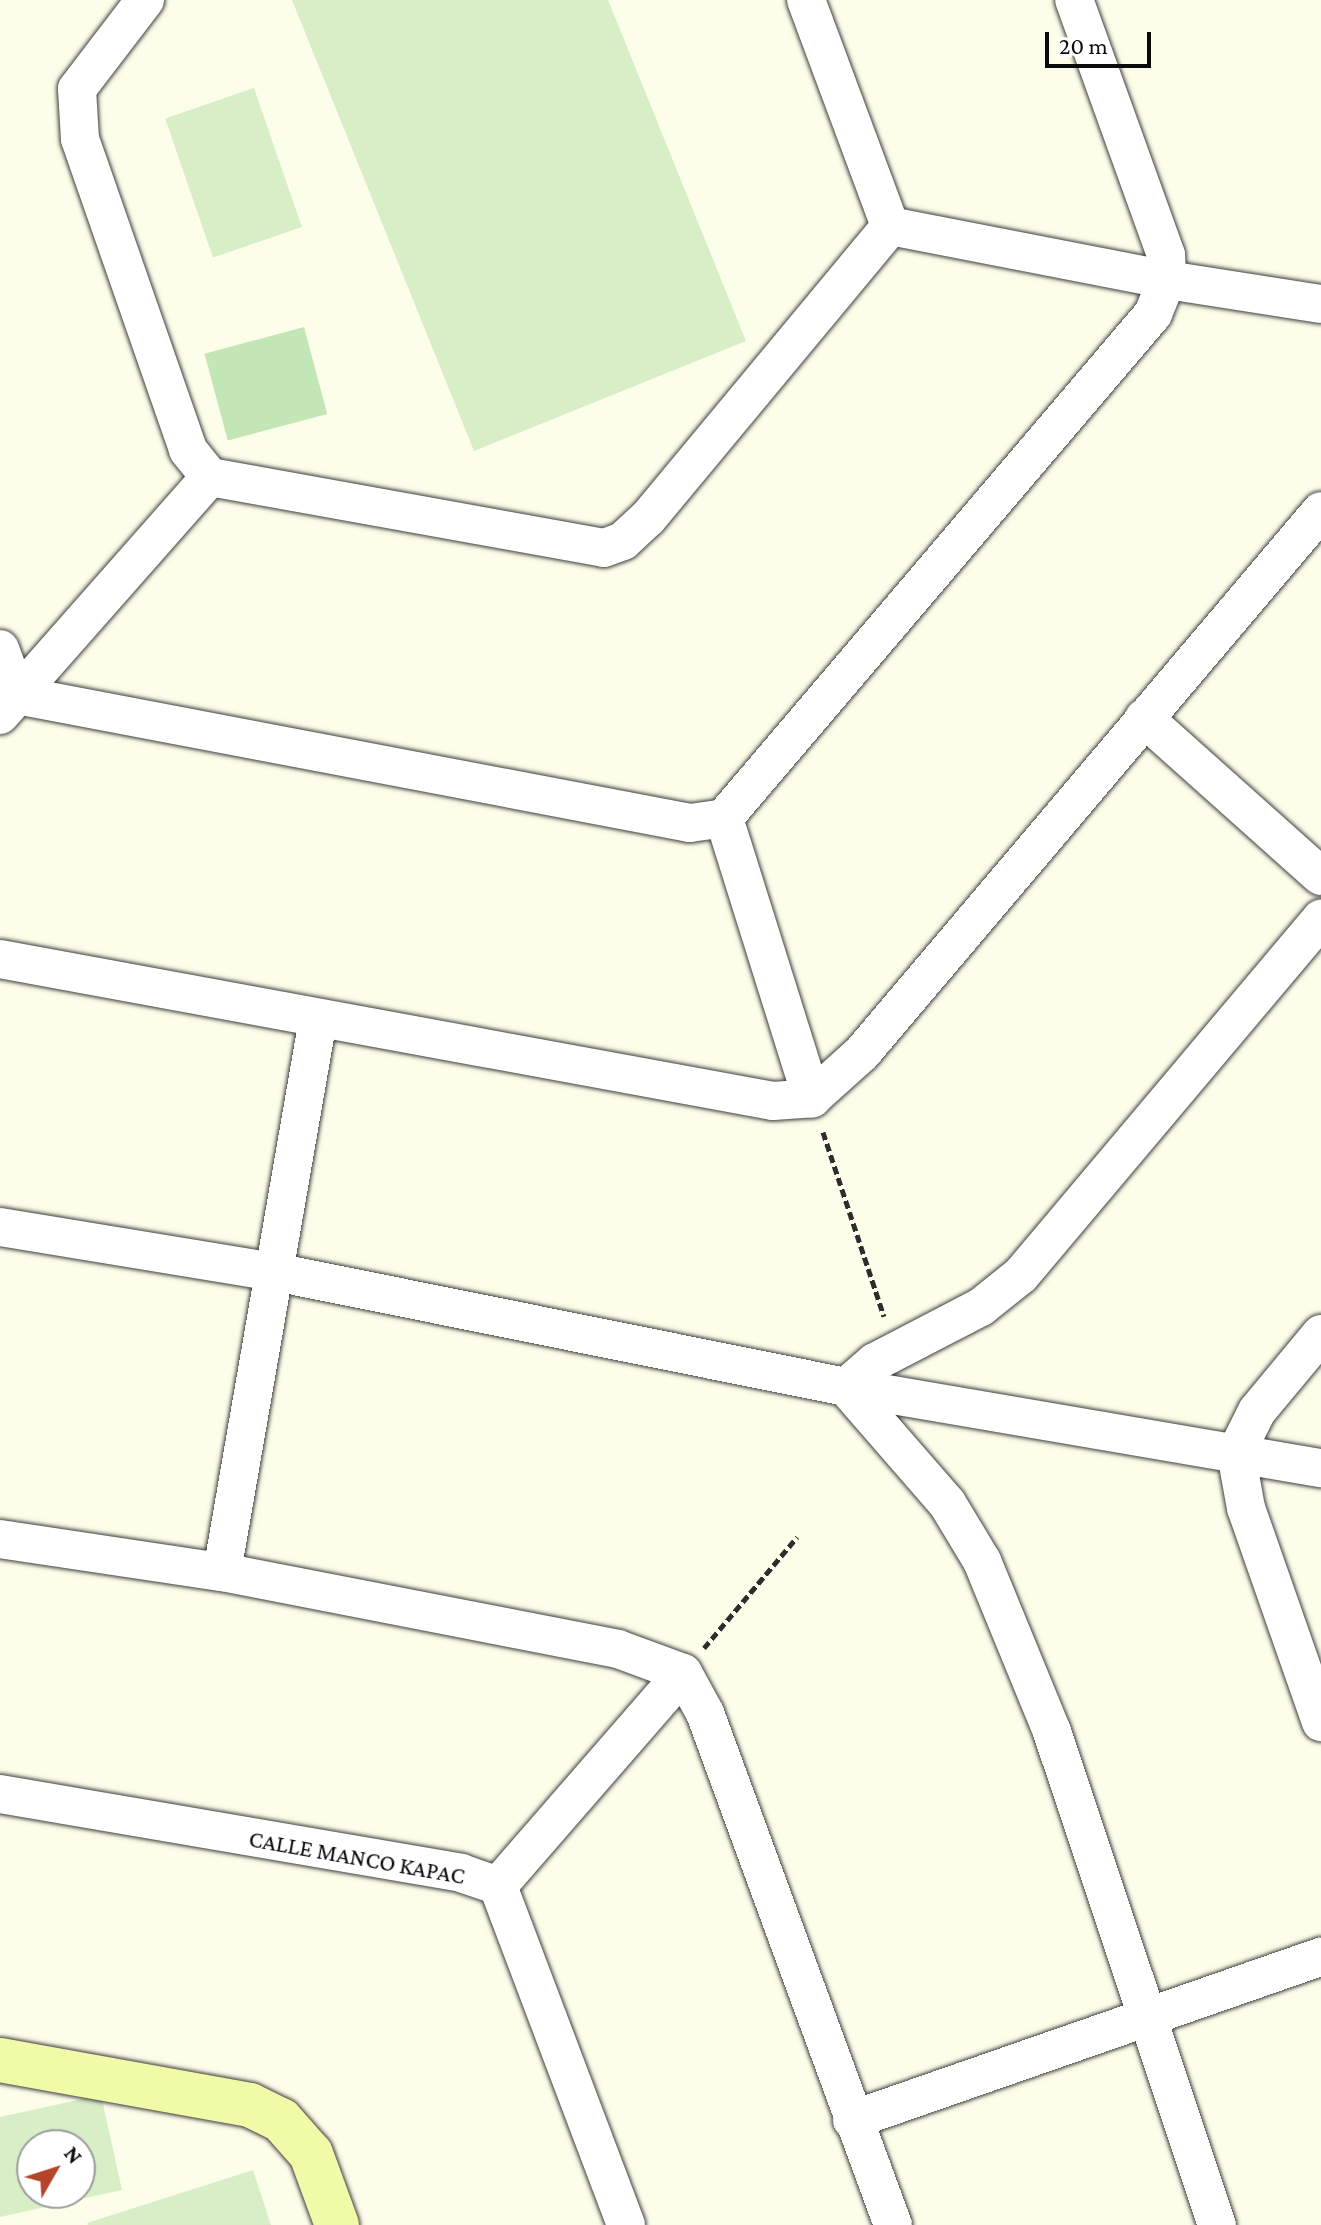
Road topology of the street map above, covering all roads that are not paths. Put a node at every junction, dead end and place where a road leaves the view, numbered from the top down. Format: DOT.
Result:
graph roads {
  1 [pos="145,0"];
  2 [pos="806,0"];
  3 [pos="1074,0"];
  4 [pos="890,226"];
  5 [pos="1167,280"];
  6 [pos="1321,304"];
  7 [pos="210,477"];
  8 [pos="1321,511"];
  9 [pos="0,649"];
  10 [pos="9,705"];
  11 [pos="1144,718"];
  12 [pos="724,818"];
  13 [pos="1321,876"];
  14 [pos="1321,919"];
  15 [pos="0,959"];
  16 [pos="318,1019"];
  17 [pos="812,1098"];
  18 [pos="0,1227"];
  19 [pos="275,1272"];
  20 [pos="1321,1334"];
  21 [pos="846,1387"];
  22 [pos="1236,1453"];
  23 [pos="1321,1468"];
  24 [pos="0,1539"];
  25 [pos="222,1572"];
  26 [pos="683,1673"];
  27 [pos="1321,1722"];
  28 [pos="0,1794"];
  29 [pos="498,1886"];
  30 [pos="1321,1957"];
  31 [pos="1146,2016"];
  32 [pos="0,2060"];
  33 [pos="852,2120"];
  34 [pos="337,2225"];
  35 [pos="626,2225"];
  36 [pos="893,2225"];
  37 [pos="1217,2225"];
  1 -- 7 [label="street"];
  2 -- 4 [label="street"];
  3 -- 5 [label="street"];
  4 -- 5 [label="street"];
  4 -- 7 [label="street"];
  5 -- 6 [label="street"];
  5 -- 12 [label="street"];
  7 -- 10 [label="street"];
  8 -- 11 [label="street"];
  9 -- 10 [label="street"];
  10 -- 12 [label="street"];
  11 -- 13 [label="street"];
  11 -- 17 [label="street"];
  12 -- 17 [label="street"];
  14 -- 21 [label="street"];
  15 -- 16 [label="street"];
  16 -- 17 [label="street"];
  16 -- 19 [label="street"];
  18 -- 19 [label="street"];
  19 -- 21 [label="street"];
  19 -- 25 [label="street"];
  20 -- 22 [label="street"];
  21 -- 22 [label="street"];
  21 -- 31 [label="street"];
  22 -- 23 [label="street"];
  22 -- 27 [label="street"];
  24 -- 25 [label="street"];
  25 -- 26 [label="street"];
  26 -- 29 [label="street"];
  26 -- 33 [label="street"];
  28 -- 29 [label="street, CALLE MANCO KAPAC"];
  29 -- 35 [label="street, CALLE MANCO KAPAC"];
  30 -- 31 [label="street"];
  31 -- 33 [label="street"];
  31 -- 37 [label="street"];
  32 -- 34 [label="street"];
  33 -- 36 [label="street"];
}
